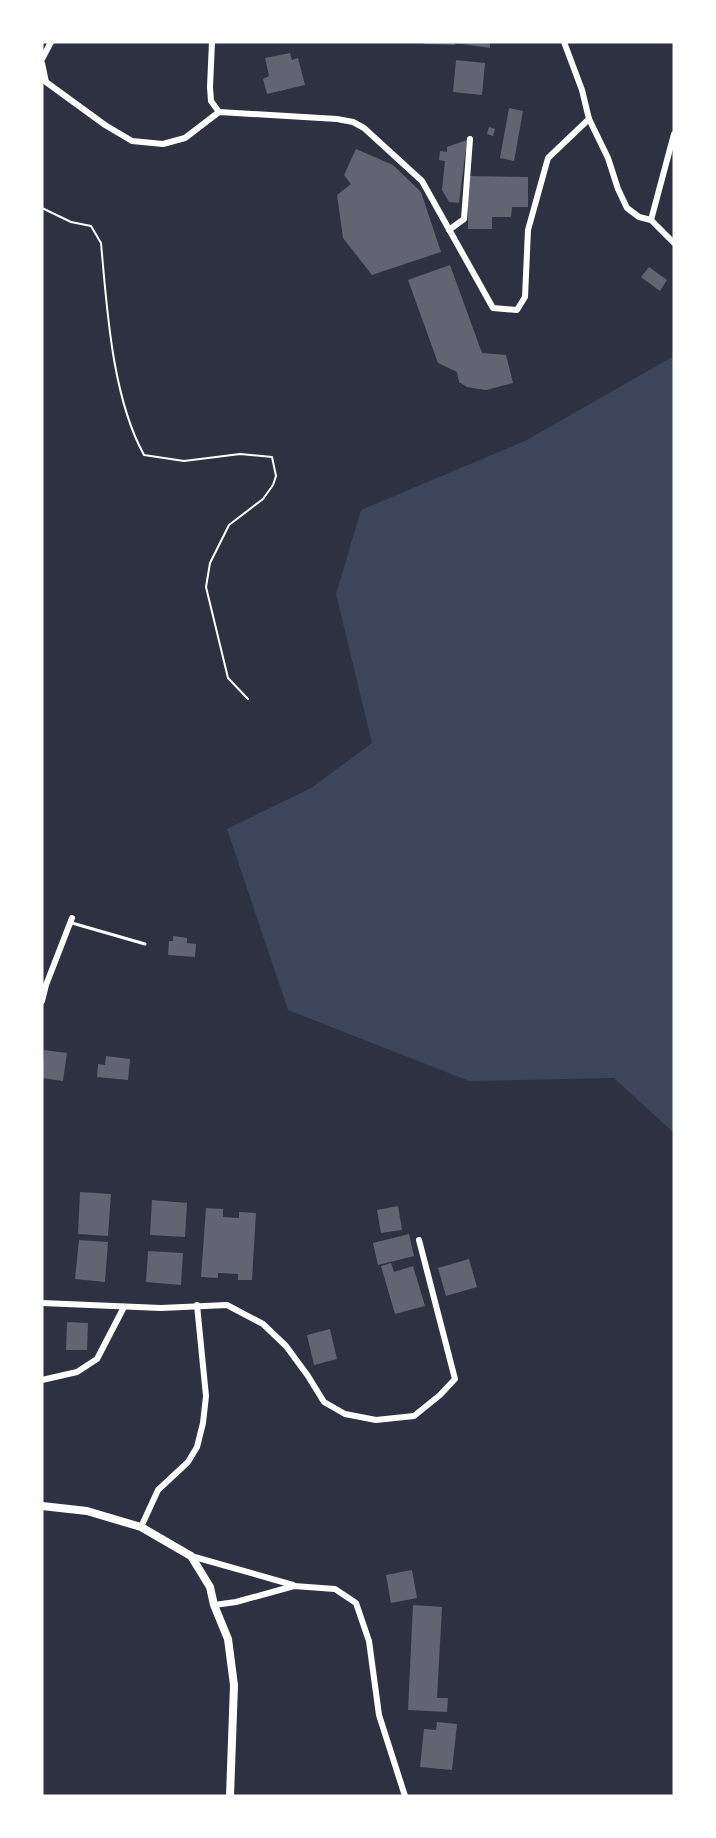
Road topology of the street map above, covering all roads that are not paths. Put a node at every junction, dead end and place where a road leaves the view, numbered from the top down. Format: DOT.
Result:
graph roads {
  1 [pos="51,42"];
  2 [pos="212,42"];
  3 [pos="564,42"];
  4 [pos="42,61"];
  5 [pos="219,112"];
  6 [pos="589,119"];
  7 [pos="674,134"];
  8 [pos="470,139"];
  9 [pos="651,220"];
  10 [pos="449,230"];
  11 [pos="674,243"];
  12 [pos="71,920"];
  13 [pos="145,944"];
  14 [pos="42,1001"];
  15 [pos="418,1240"];
  16 [pos="42,1303"];
  17 [pos="197,1305"];
  18 [pos="124,1307"];
  19 [pos="42,1380"];
  20 [pos="42,1506"];
  21 [pos="141,1527"];
  22 [pos="190,1556"];
  23 [pos="294,1586"];
  24 [pos="214,1605"];
  25 [pos="230,1796"];
  26 [pos="405,1796"];
  1 -- 4 [label="street"];
  2 -- 5 [label="street"];
  3 -- 6 [label="street"];
  4 -- 5 [label="street"];
  5 -- 10 [label="street"];
  6 -- 9 [label="street"];
  6 -- 10 [label="street"];
  7 -- 9 [label="street"];
  8 -- 10 [label="street"];
  9 -- 11 [label="street"];
  12 -- 13 [label="lane"];
  12 -- 14 [label="street"];
  15 -- 17 [label="street"];
  16 -- 18 [label="street"];
  17 -- 18 [label="street"];
  17 -- 21 [label="street"];
  18 -- 19 [label="street"];
  20 -- 21 [label="street"];
  21 -- 22 [label="street"];
  22 -- 23 [label="street"];
  22 -- 24 [label="street"];
  23 -- 24 [label="street"];
  23 -- 26 [label="street"];
  24 -- 25 [label="street"];
}
